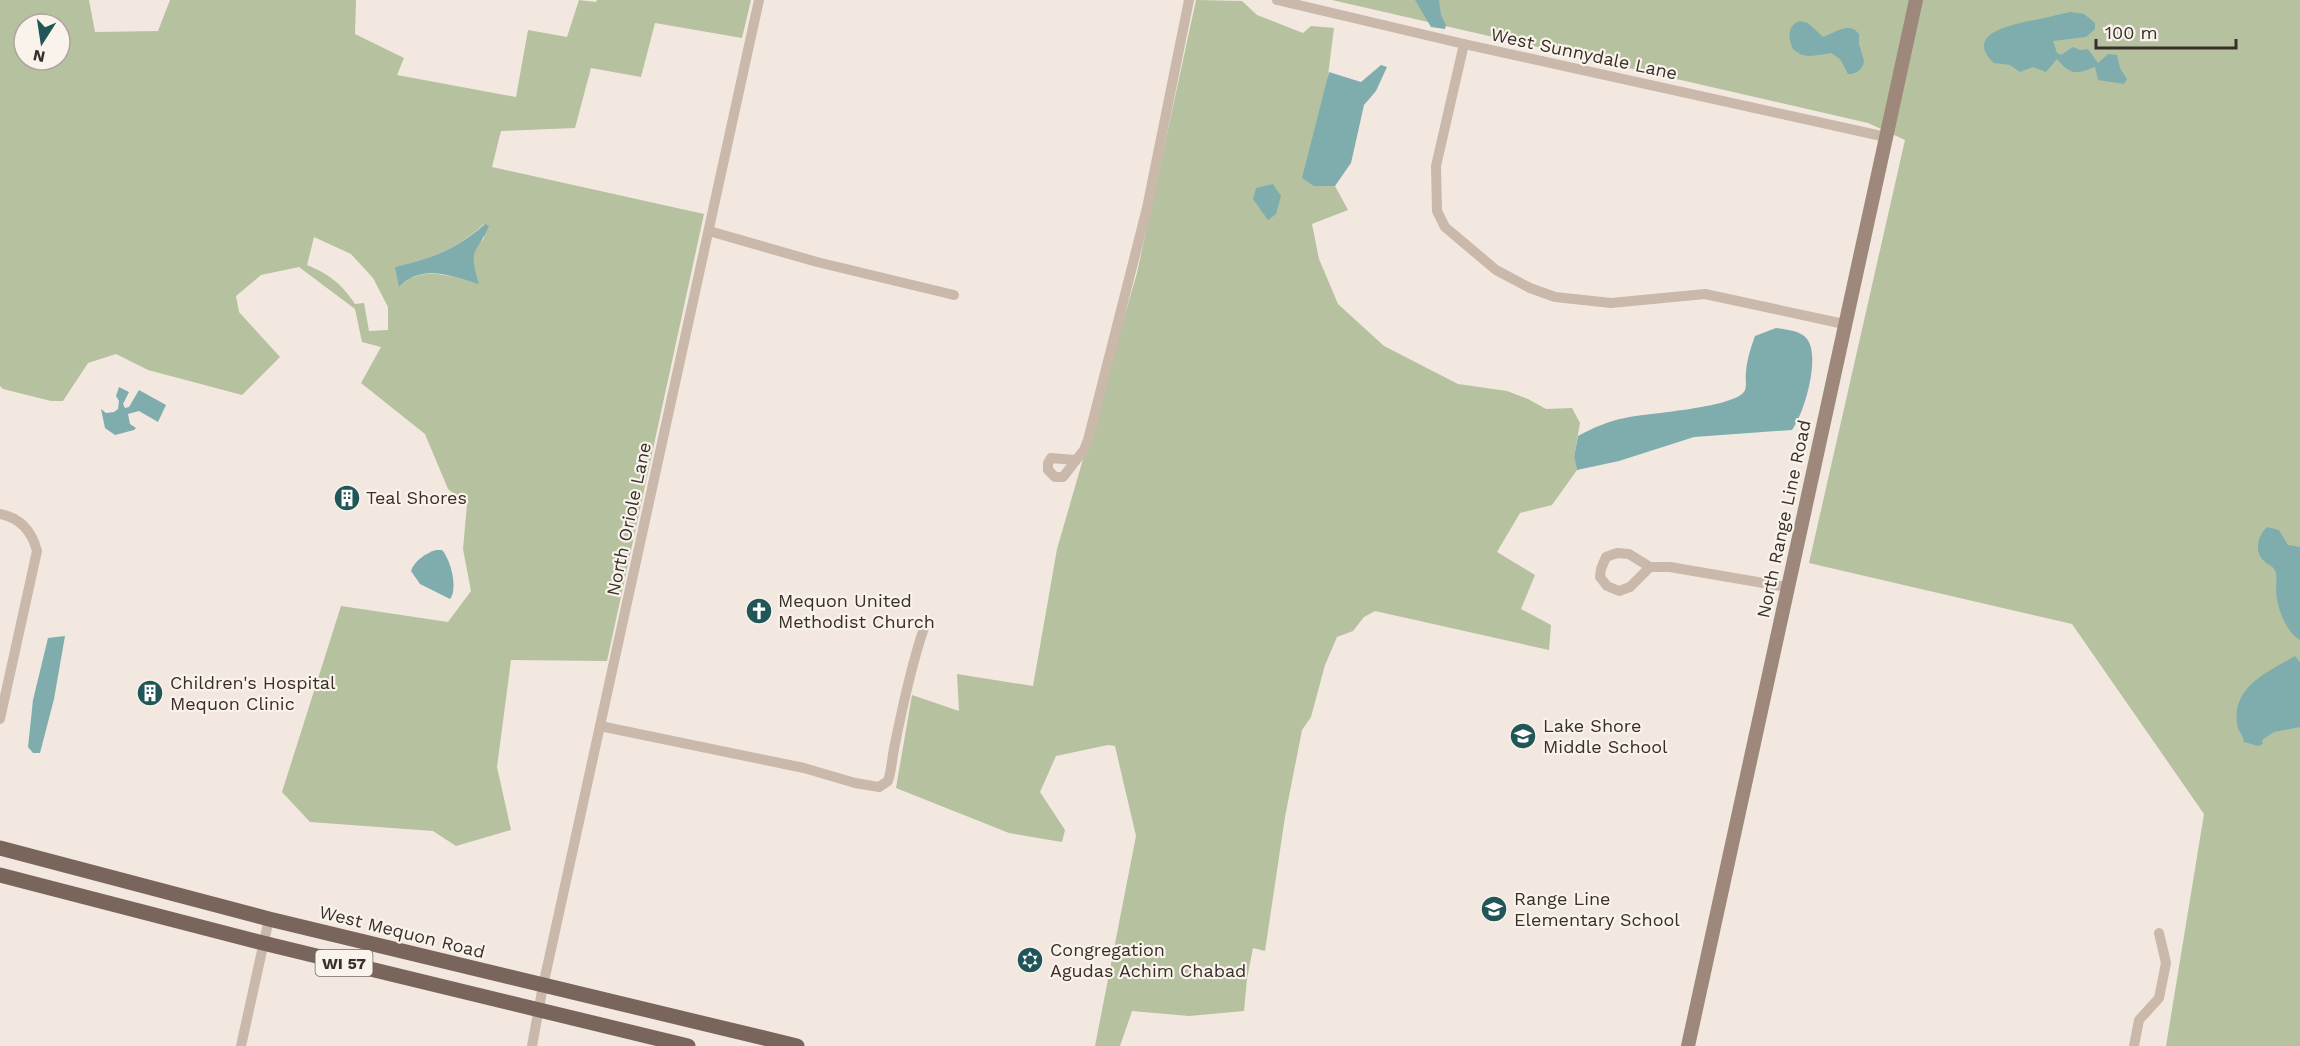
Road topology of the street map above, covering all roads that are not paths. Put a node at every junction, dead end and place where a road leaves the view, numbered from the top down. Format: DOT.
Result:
graph roads {
  1 [pos="759,0"];
  2 [pos="1189,0"];
  3 [pos="1277,0"];
  4 [pos="1916,0"];
  5 [pos="1464,44"];
  6 [pos="1886,137"];
  7 [pos="709,231"];
  8 [pos="954,295"];
  9 [pos="1844,324"];
  10 [pos="1075,460"];
  11 [pos="0,514"];
  12 [pos="1650,567"];
  13 [pos="1787,587"];
  14 [pos="924,628"];
  15 [pos="0,719"];
  16 [pos="600,726"];
  17 [pos="0,848"];
  18 [pos="0,875"];
  19 [pos="269,919"];
  20 [pos="2159,933"];
  21 [pos="264,944"];
  22 [pos="543,986"];
  23 [pos="539,1011"];
  24 [pos="241,1046"];
  25 [pos="532,1046"];
  26 [pos="688,1046"];
  27 [pos="796,1046"];
  28 [pos="1688,1046"];
  29 [pos="2134,1046"];
  1 -- 7 [label="street, North Oriole Lane"];
  2 -- 10 [label="street"];
  3 -- 5 [label="street, West Sunnydale Lane"];
  4 -- 6 [label="street, North Range Line Road"];
  5 -- 6 [label="street, West Sunnydale Lane"];
  5 -- 9 [label="street"];
  6 -- 9 [label="street, North Range Line Road"];
  7 -- 8 [label="street"];
  7 -- 16 [label="street, North Oriole Lane"];
  9 -- 13 [label="street, North Range Line Road"];
  11 -- 15 [label="street"];
  12 -- 12 [label="street"];
  12 -- 13 [label="street"];
  13 -- 28 [label="street, North Range Line Road"];
  14 -- 16 [label="street"];
  16 -- 22 [label="street, North Oriole Lane"];
  17 -- 19 [label="main road, West Mequon Road / WI 57"];
  18 -- 21 [label="main road, WI 57"];
  19 -- 21 [label="street"];
  19 -- 22 [label="main road, West Mequon Road / WI 57"];
  20 -- 29 [label="street"];
  21 -- 23 [label="main road, WI 57"];
  21 -- 24 [label="street"];
  22 -- 23 [label="street, North Oriole Lane"];
  22 -- 27 [label="main road, West Mequon Road / WI 57"];
  23 -- 25 [label="street, North Oriole Lane"];
  23 -- 26 [label="main road, WI 57"];
}
